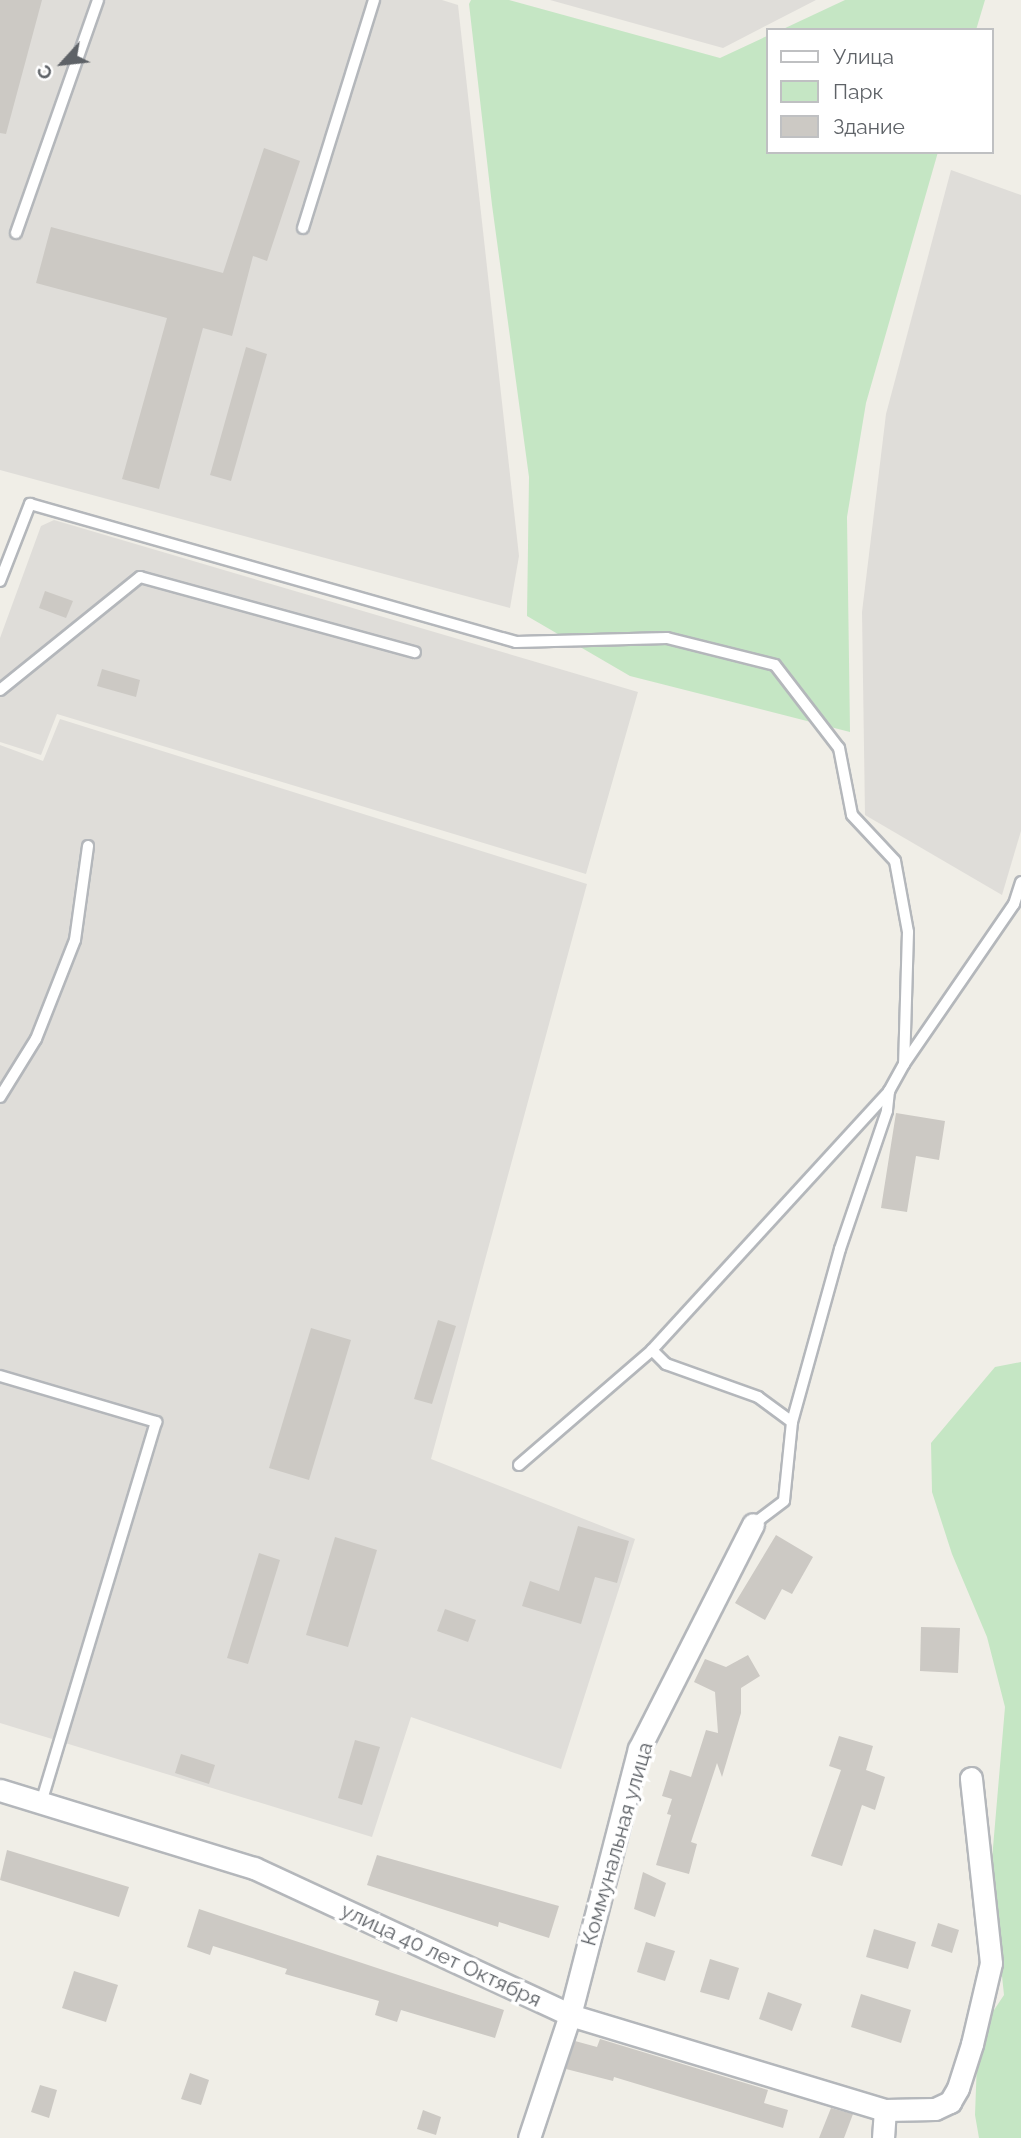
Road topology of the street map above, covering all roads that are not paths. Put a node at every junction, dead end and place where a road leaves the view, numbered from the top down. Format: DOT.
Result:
graph roads {
  1 [pos="98,0"];
  2 [pos="374,0"];
  3 [pos="303,228"];
  4 [pos="16,233"];
  5 [pos="0,581"];
  6 [pos="415,652"];
  7 [pos="0,690"];
  8 [pos="88,846"];
  9 [pos="1021,881"];
  10 [pos="904,1064"];
  11 [pos="889,1091"];
  12 [pos="0,1097"];
  13 [pos="652,1350"];
  14 [pos="0,1376"];
  15 [pos="792,1422"];
  16 [pos="519,1465"];
  17 [pos="753,1524"];
  18 [pos="971,1778"];
  19 [pos="0,1790"];
  20 [pos="41,1802"];
  21 [pos="570,2015"];
  22 [pos="885,2110"];
  23 [pos="529,2138"];
  24 [pos="883,2138"];
  1 -- 4 [label="lane"];
  2 -- 3 [label="lane"];
  5 -- 10 [label="lane"];
  6 -- 7 [label="lane"];
  8 -- 12 [label="lane"];
  9 -- 10 [label="lane"];
  10 -- 11 [label="lane"];
  11 -- 13 [label="lane"];
  11 -- 15 [label="lane"];
  13 -- 15 [label="lane"];
  13 -- 16 [label="lane"];
  14 -- 20 [label="lane"];
  15 -- 17 [label="lane"];
  17 -- 21 [label="street, Коммунальная улица"];
  18 -- 22 [label="street, улица 40 лет Октября"];
  19 -- 20 [label="street, улица 40 лет Октября"];
  20 -- 21 [label="street, улица 40 лет Октября"];
  21 -- 22 [label="street, улица 40 лет Октября"];
  21 -- 23 [label="street, Коммунальная улица"];
  22 -- 24 [label="street"];
}
